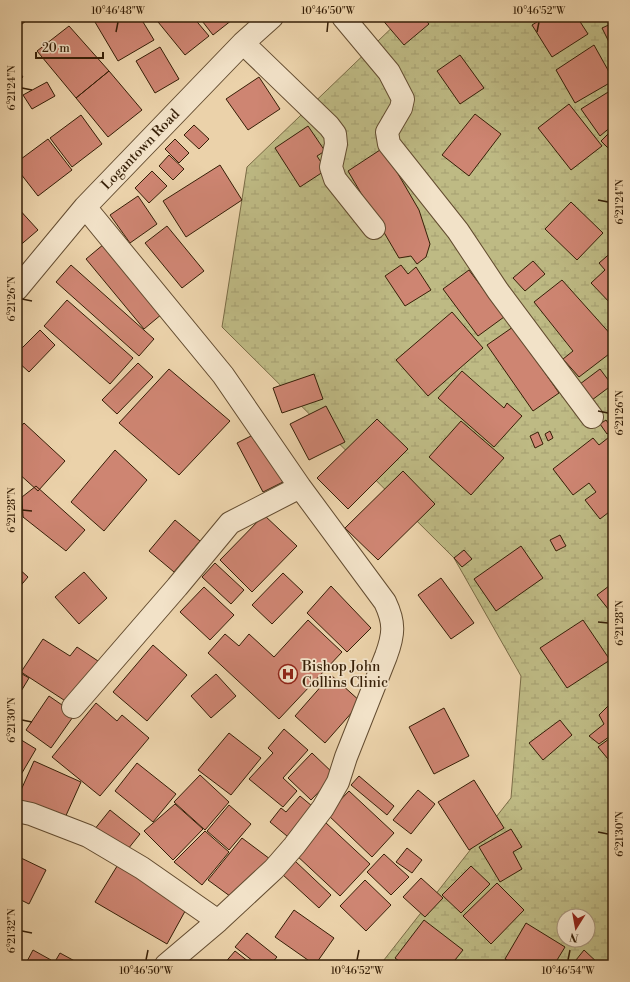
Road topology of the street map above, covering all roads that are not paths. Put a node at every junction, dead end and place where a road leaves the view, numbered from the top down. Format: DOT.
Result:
graph roads {
  1 [pos="272,17"];
  2 [pos="343,17"];
  3 [pos="243,43"];
  4 [pos="85,207"];
  5 [pos="374,228"];
  6 [pos="17,289"];
  7 [pos="592,417"];
  8 [pos="300,487"];
  9 [pos="73,707"];
  10 [pos="17,811"];
  11 [pos="218,921"];
  12 [pos="166,965"];
  1 -- 3 [label="street, Logantown Road"];
  2 -- 7 [label="street"];
  3 -- 4 [label="street, Logantown Road"];
  3 -- 5 [label="street"];
  4 -- 6 [label="street, Logantown Road"];
  4 -- 8 [label="street"];
  8 -- 9 [label="street"];
  8 -- 11 [label="street"];
  10 -- 11 [label="street"];
  11 -- 12 [label="street"];
}
